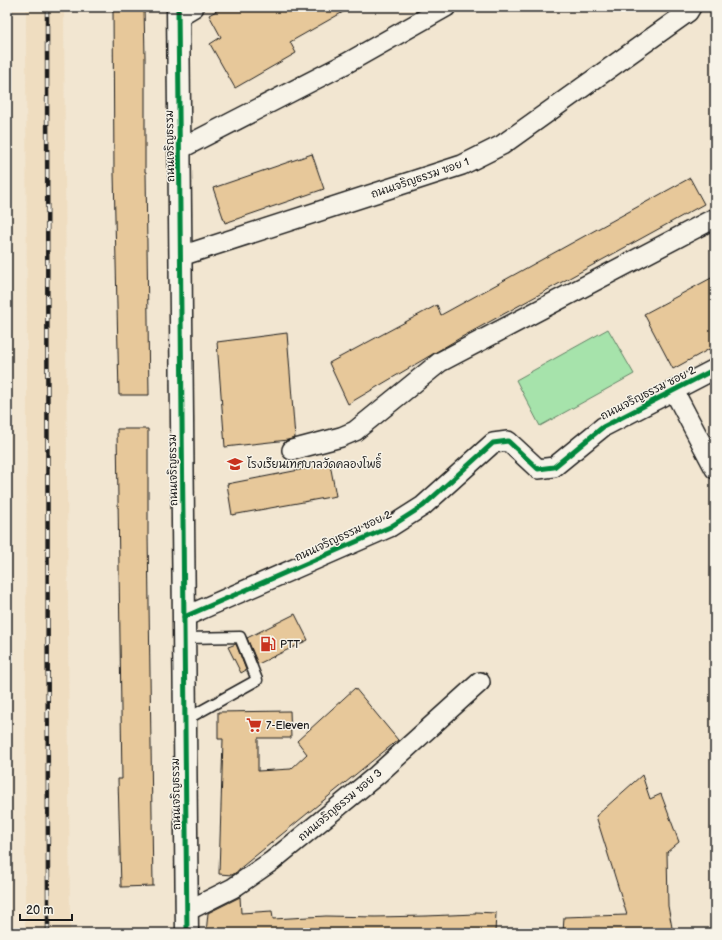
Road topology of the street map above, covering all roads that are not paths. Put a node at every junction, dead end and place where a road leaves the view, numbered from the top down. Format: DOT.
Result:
graph roads {
  1 [pos="446,7"];
  2 [pos="691,7"];
  3 [pos="184,10"];
  4 [pos="180,150"];
  5 [pos="715,218"];
  6 [pos="181,256"];
  7 [pos="715,369"];
  8 [pos="674,392"];
  9 [pos="292,450"];
  10 [pos="715,469"];
  11 [pos="184,628"];
  12 [pos="480,682"];
  13 [pos="185,720"];
  14 [pos="187,912"];
  15 [pos="188,933"];
  1 -- 4 [label="street"];
  2 -- 6 [label="street, ถนนเจริญธรรม ซอย 1"];
  3 -- 4 [label="street, ถนนเจริญธรรม"];
  4 -- 6 [label="street, ถนนเจริญธรรม"];
  5 -- 9 [label="street"];
  6 -- 11 [label="street, ถนนเจริญธรรม"];
  7 -- 8 [label="street, ถนนเจริญธรรม ซอย 2"];
  8 -- 10 [label="street"];
  8 -- 11 [label="street, ถนนเจริญธรรม ซอย 2"];
  11 -- 13 [label="street, ถนนเจริญธรรม"];
  11 -- 13 [label="lane"];
  12 -- 14 [label="street, ถนนเจริญธรรม ซอย 3"];
  13 -- 14 [label="street, ถนนเจริญธรรม"];
  14 -- 15 [label="street, ถนนเจริญธรรม"];
}
